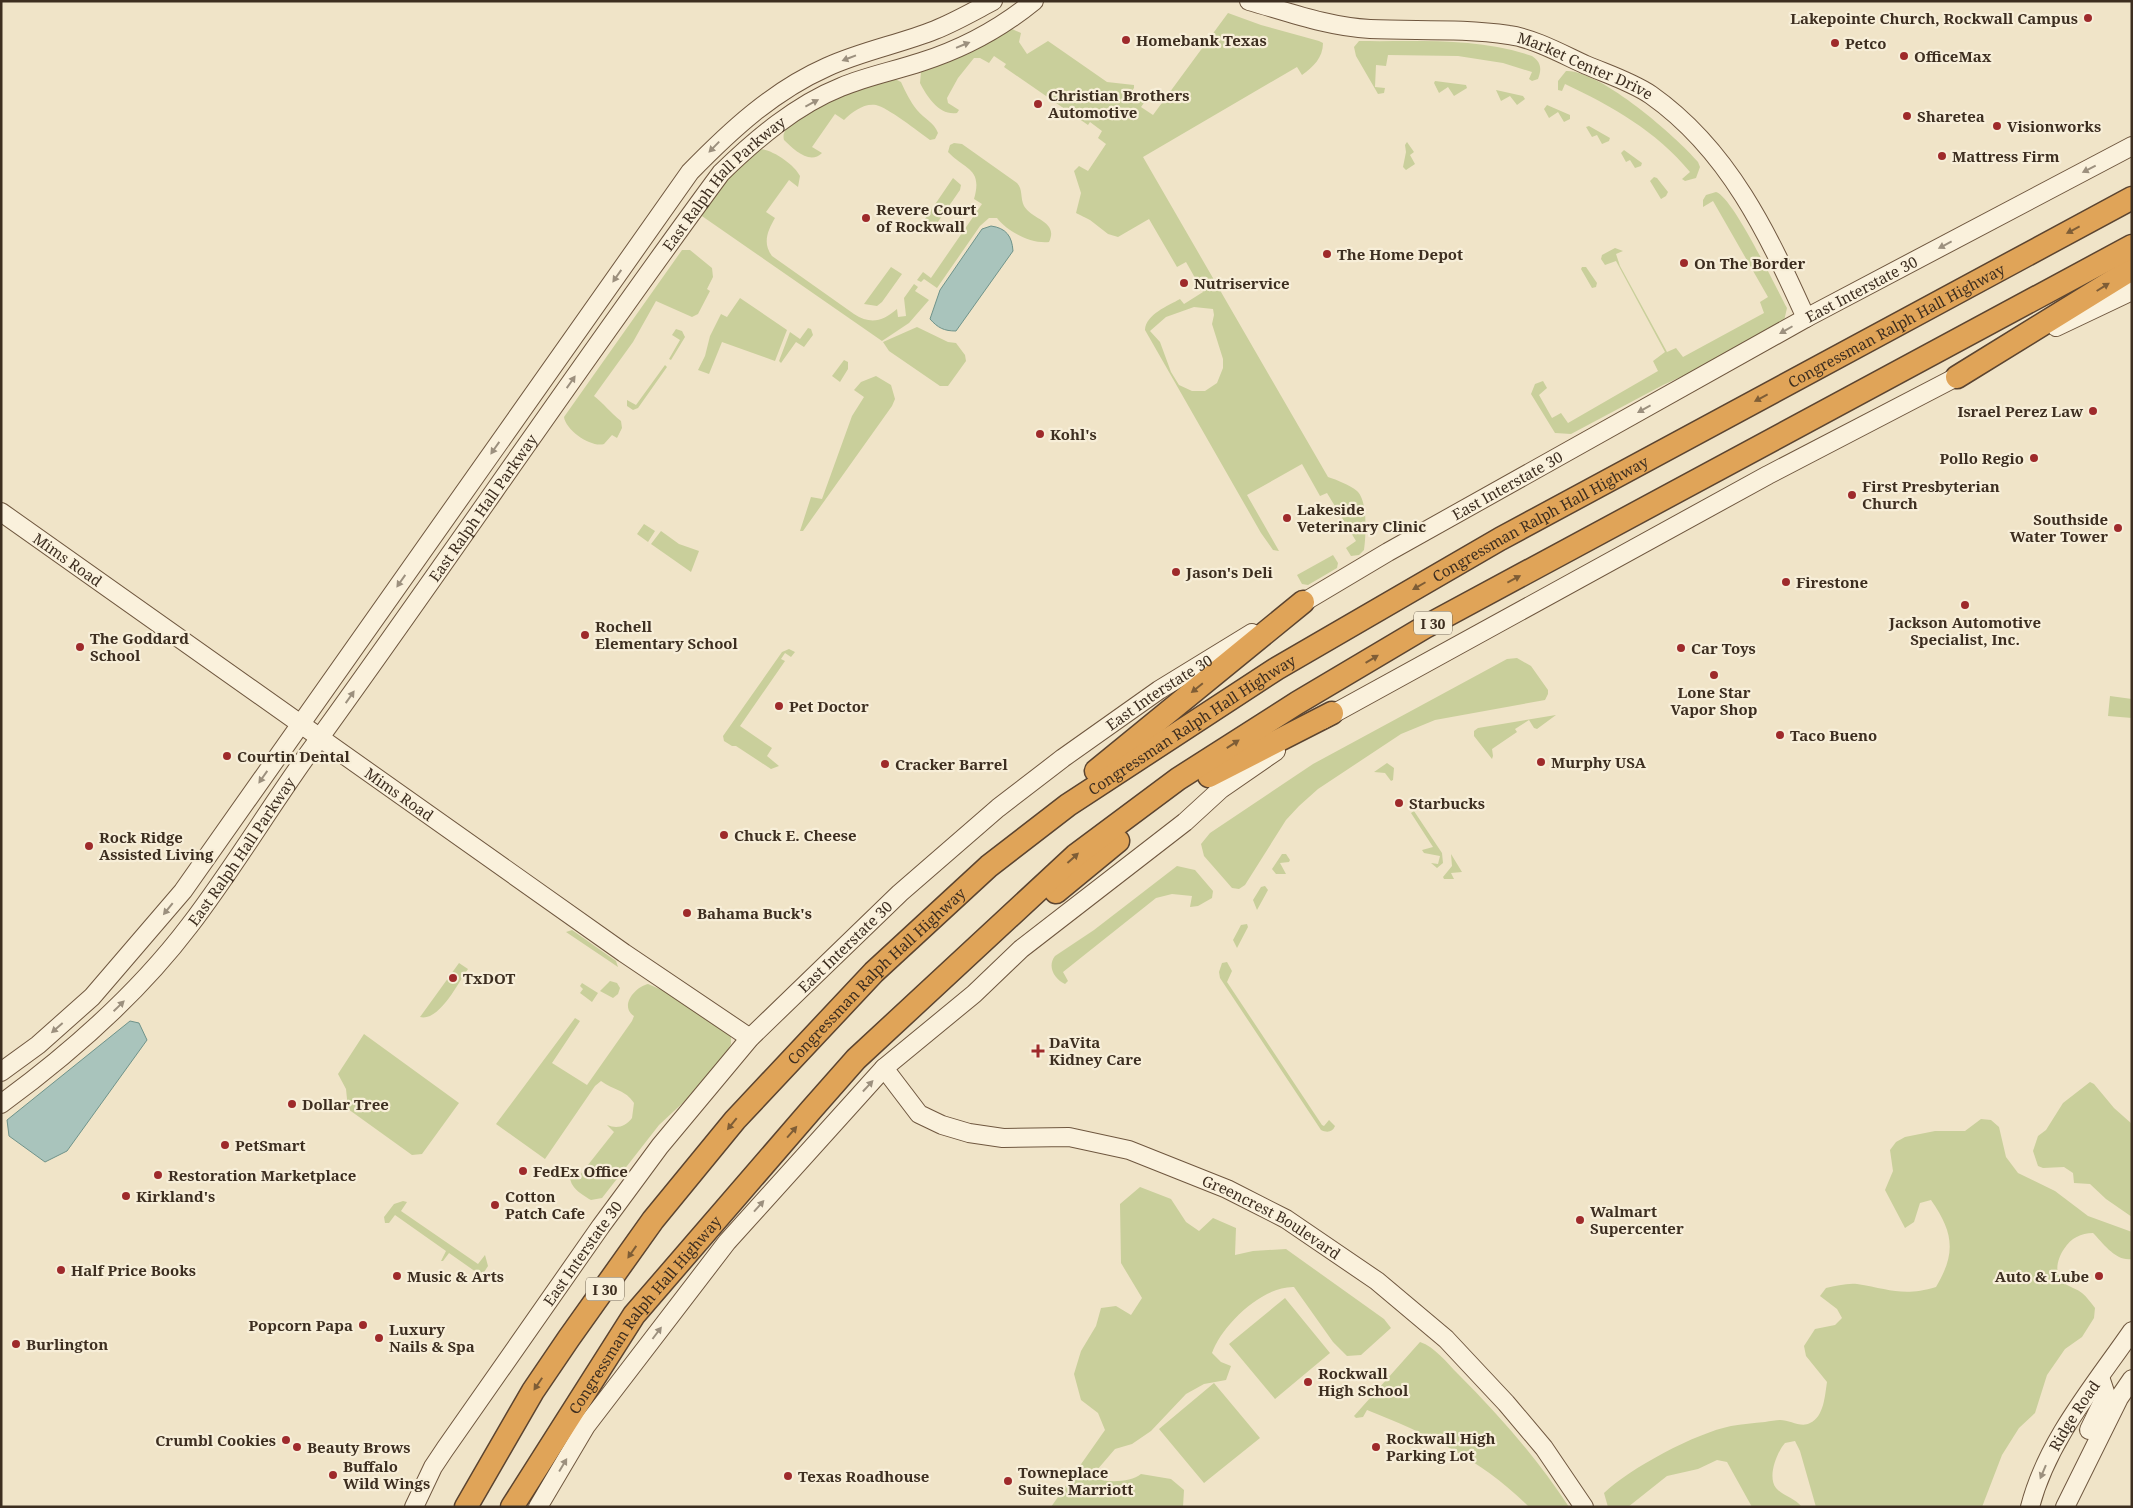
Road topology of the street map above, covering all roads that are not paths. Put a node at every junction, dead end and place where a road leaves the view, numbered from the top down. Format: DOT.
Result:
graph roads {
  1 [pos="993,1"];
  2 [pos="1034,1"];
  3 [pos="1249,1"];
  4 [pos="2132,146"];
  5 [pos="2132,198"];
  6 [pos="2132,246"];
  7 [pos="2132,269"];
  8 [pos="2132,291"];
  9 [pos="1806,318"];
  10 [pos="1957,377"];
  11 [pos="1,512"];
  12 [pos="1303,602"];
  13 [pos="1332,713"];
  14 [pos="301,723"];
  15 [pos="321,737"];
  16 [pos="904,942"];
  17 [pos="750,1038"];
  18 [pos="884,1068"];
  19 [pos="1,1072"];
  20 [pos="1,1104"];
  21 [pos="810,1110"];
  22 [pos="2132,1331"];
  23 [pos="2100,1377"];
  24 [pos="2132,1378"];
  25 [pos="2066,1502"];
  26 [pos="414,1507"];
  27 [pos="466,1507"];
  28 [pos="512,1507"];
  29 [pos="538,1507"];
  30 [pos="1584,1507"];
  31 [pos="2030,1507"];
  1 -- 14 [label="main road, East Ralph Hall Parkway, one-way"];
  15 -- 2 [label="main road, East Ralph Hall Parkway, one-way"];
  3 -- 9 [label="main road, Market Center Drive"];
  4 -- 9 [label="main road, East Interstate 30, one-way"];
  5 -- 16 [label="highway, Congressman Ralph Hall Highway / I 30, one-way"];
  21 -- 6 [label="highway, Congressman Ralph Hall Highway / I 30, one-way"];
  10 -- 7 [label="highway, one-way"];
  8 -- 10 [label="main road"];
  9 -- 12 [label="main road, East Interstate 30, one-way"];
  10 -- 13 [label="main road"];
  11 -- 14 [label="main road, Mims Road"];
  12 -- 16 [label="highway, one-way"];
  12 -- 17 [label="main road, East Interstate 30"];
  13 -- 18 [label="main road"];
  13 -- 21 [label="highway"];
  14 -- 15 [label="main road, Mims Road"];
  14 -- 19 [label="main road, East Ralph Hall Parkway, one-way"];
  15 -- 17 [label="main road, Mims Road"];
  20 -- 15 [label="main road, East Ralph Hall Parkway, one-way"];
  16 -- 27 [label="highway, Congressman Ralph Hall Highway / I 30, one-way"];
  17 -- 26 [label="main road, East Interstate 30"];
  29 -- 18 [label="main road, one-way"];
  18 -- 30 [label="main road, Greencrest Boulevard"];
  28 -- 21 [label="highway, Congressman Ralph Hall Highway / I 30, one-way"];
  22 -- 23 [label="main road, Ridge Road"];
  23 -- 25 [label="main road"];
  23 -- 31 [label="main road, Ridge Road, one-way"];
  24 -- 25 [label="main road, Ridge Road"];
}
